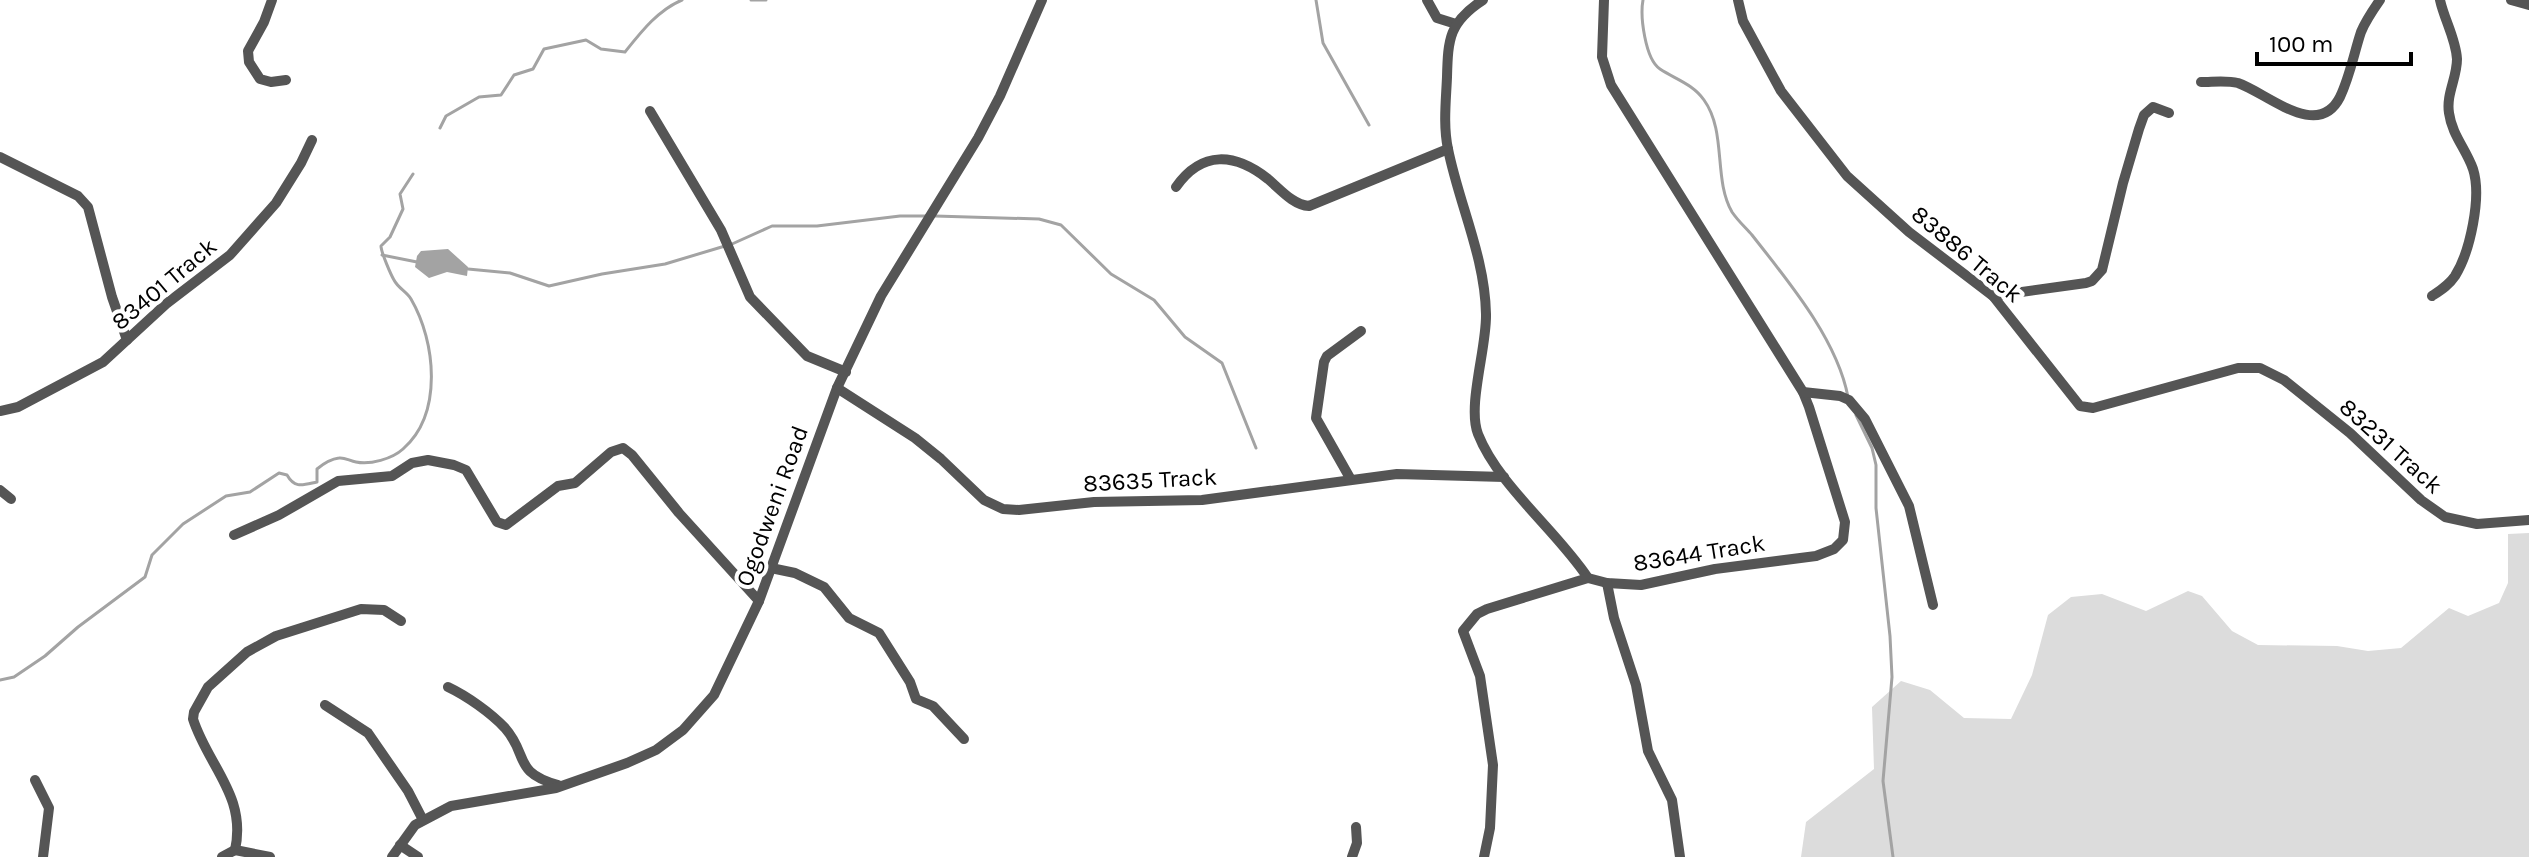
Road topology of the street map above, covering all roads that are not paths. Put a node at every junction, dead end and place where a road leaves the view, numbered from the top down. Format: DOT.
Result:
graph roads {
  1 [pos="272,0"];
  2 [pos="1042,0"];
  3 [pos="1427,0"];
  4 [pos="1483,0"];
  5 [pos="1604,0"];
  6 [pos="1738,0"];
  7 [pos="2380,0"];
  8 [pos="2440,0"];
  9 [pos="2511,0"];
  10 [pos="2529,5"];
  11 [pos="1456,24"];
  12 [pos="286,80"];
  13 [pos="2201,82"];
  14 [pos="650,111"];
  15 [pos="2169,113"];
  16 [pos="312,140"];
  17 [pos="1448,149"];
  18 [pos="0,157"];
  19 [pos="1176,187"];
  20 [pos="1993,296"];
  21 [pos="2432,296"];
  22 [pos="1361,331"];
  23 [pos="127,340"];
  24 [pos="2238,368"];
  25 [pos="846,372"];
  26 [pos="837,388"];
  27 [pos="1803,392"];
  28 [pos="0,411"];
  29 [pos="1504,477"];
  30 [pos="1350,478"];
  31 [pos="0,490"];
  32 [pos="11,499"];
  33 [pos="2529,520"];
  34 [pos="234,535"];
  35 [pos="771,568"];
  36 [pos="1588,578"];
  37 [pos="1607,583"];
  38 [pos="759,601"];
  39 [pos="1933,605"];
  40 [pos="401,621"];
  41 [pos="448,687"];
  42 [pos="325,705"];
  43 [pos="964,739"];
  44 [pos="35,780"];
  45 [pos="560,786"];
  46 [pos="423,820"];
  47 [pos="1356,827"];
  48 [pos="400,845"];
  49 [pos="235,850"];
  50 [pos="43,857"];
  51 [pos="222,857"];
  52 [pos="270,857"];
  53 [pos="392,857"];
  54 [pos="418,857"];
  55 [pos="1352,857"];
  56 [pos="1484,857"];
  57 [pos="1680,857"];
  1 -- 12 [label="street"];
  2 -- 25 [label="street, Ogodweni Road"];
  3 -- 11 [label="street"];
  4 -- 11 [label="street"];
  5 -- 27 [label="street, 83644 Track"];
  6 -- 20 [label="street, 83886 Track"];
  7 -- 13 [label="street"];
  8 -- 21 [label="street"];
  9 -- 10 [label="street"];
  11 -- 17 [label="street"];
  14 -- 25 [label="street"];
  15 -- 20 [label="street"];
  16 -- 23 [label="street, 83401 Track"];
  17 -- 19 [label="street"];
  17 -- 29 [label="street"];
  18 -- 23 [label="street"];
  20 -- 24 [label="street, 83886 Track"];
  22 -- 30 [label="street"];
  23 -- 28 [label="street, 83401 Track"];
  24 -- 33 [label="street, 83231 Track"];
  25 -- 26 [label="street, Ogodweni Road"];
  26 -- 30 [label="street, 83635 Track"];
  26 -- 35 [label="street, Ogodweni Road"];
  27 -- 37 [label="street, 83644 Track"];
  27 -- 39 [label="street"];
  29 -- 30 [label="street, 83635 Track"];
  29 -- 36 [label="street"];
  31 -- 32 [label="street"];
  34 -- 38 [label="street"];
  35 -- 38 [label="street, Ogodweni Road"];
  35 -- 43 [label="street"];
  36 -- 37 [label="street, 83644 Track"];
  36 -- 56 [label="street"];
  37 -- 57 [label="street"];
  38 -- 45 [label="street, Ogodweni Road"];
  40 -- 49 [label="street"];
  41 -- 45 [label="street"];
  42 -- 46 [label="street"];
  44 -- 50 [label="street"];
  45 -- 46 [label="street, Ogodweni Road"];
  46 -- 48 [label="street, Ogodweni Road"];
  47 -- 55 [label="street"];
  48 -- 53 [label="street, Ogodweni Road"];
  48 -- 54 [label="street"];
  49 -- 51 [label="street"];
  49 -- 52 [label="street"];
}
